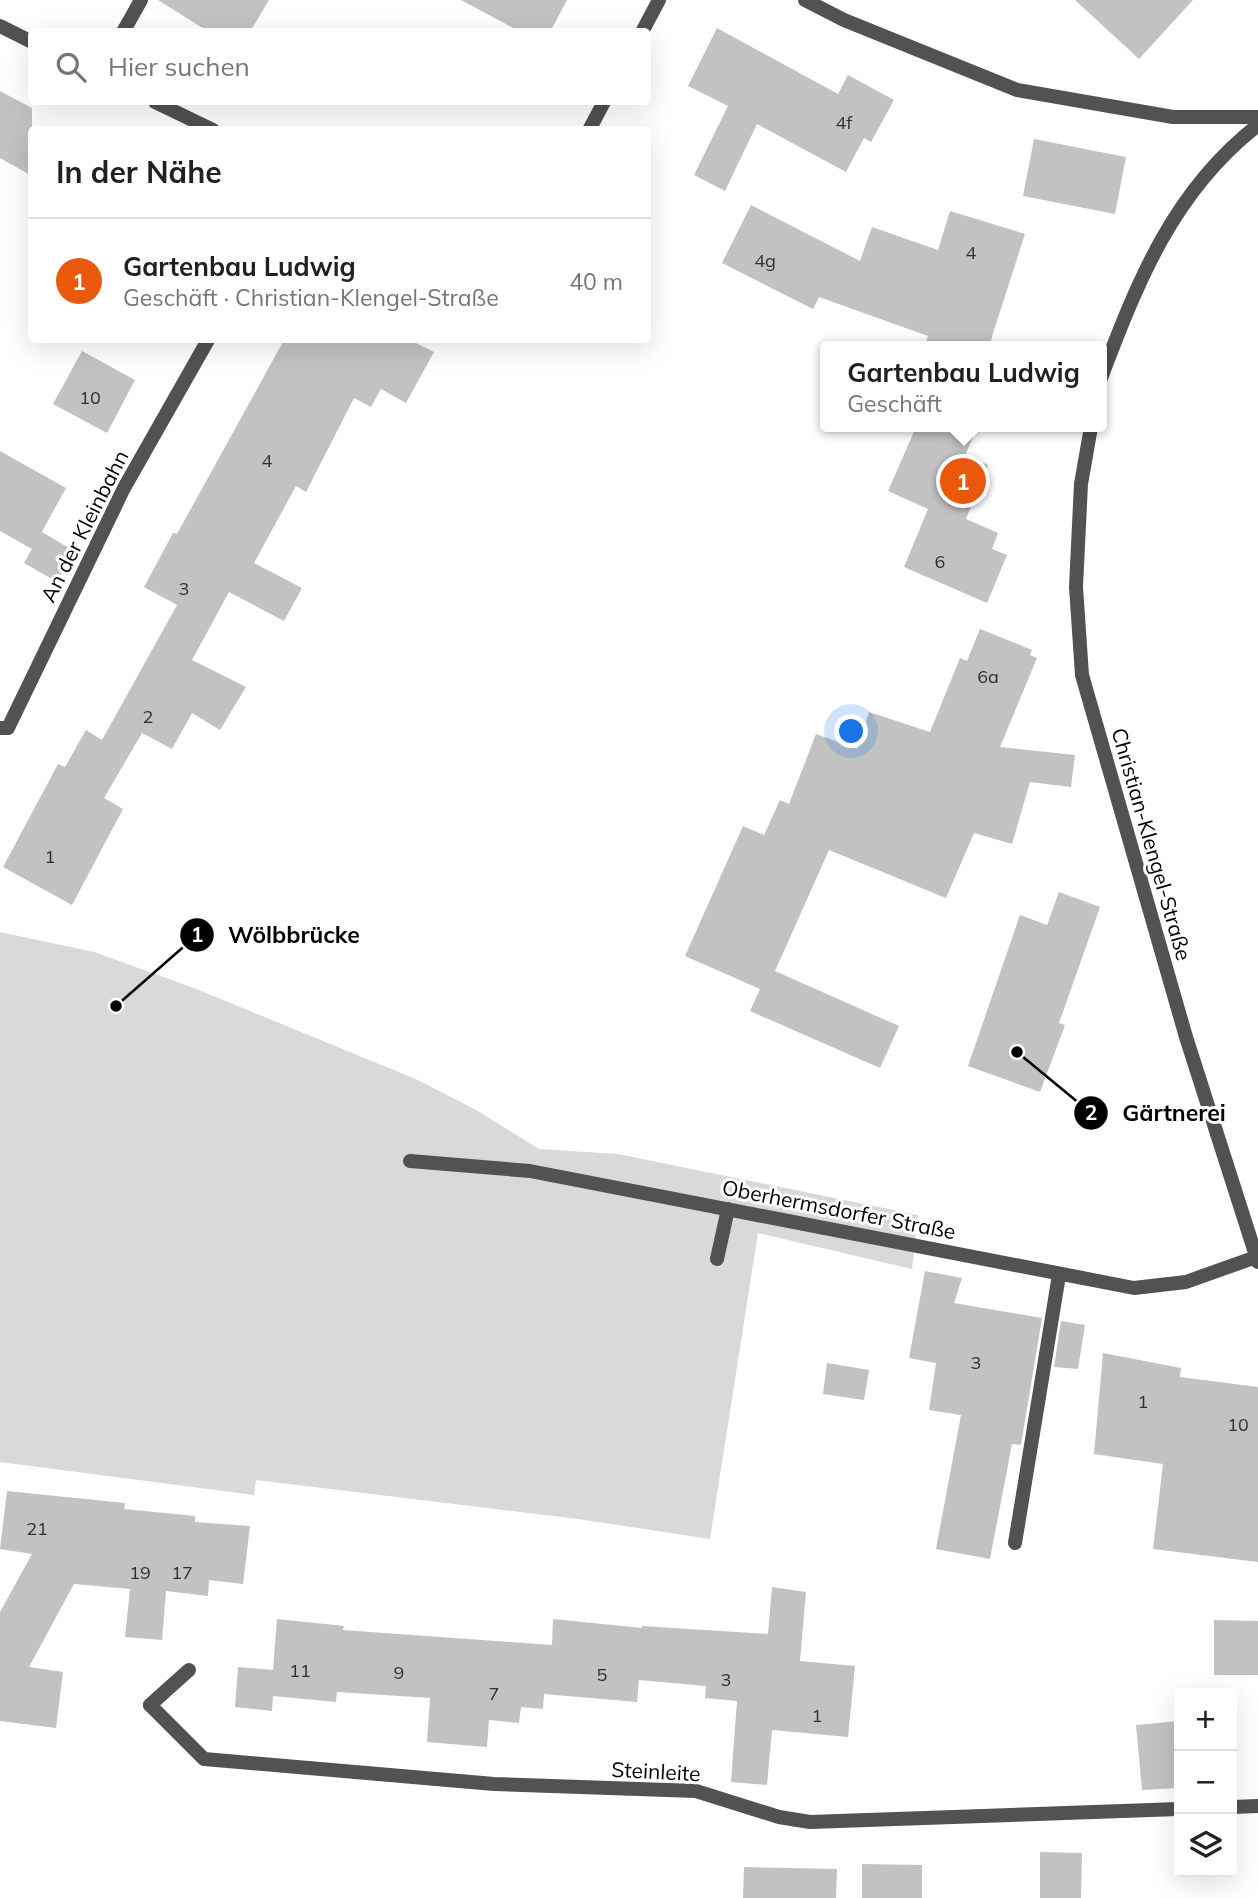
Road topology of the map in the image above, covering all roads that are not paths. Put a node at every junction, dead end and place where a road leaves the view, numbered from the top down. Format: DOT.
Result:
graph roads {
  1 [pos="141,0"];
  2 [pos="659,0"];
  3 [pos="805,0"];
  4 [pos="0,26"];
  5 [pos="125,28"];
  6 [pos="644,28"];
  7 [pos="28,40"];
  8 [pos="161,105"];
  9 [pos="602,105"];
  10 [pos="1258,117"];
  11 [pos="1258,125"];
  12 [pos="205,126"];
  13 [pos="591,126"];
  14 [pos="206,343"];
  15 [pos="1107,362"];
  16 [pos="1090,432"];
  17 [pos="0,728"];
  18 [pos="410,1161"];
  19 [pos="728,1209"];
  20 [pos="717,1259"];
  21 [pos="1257,1259"];
  22 [pos="1059,1275"];
  23 [pos="1016,1543"];
  24 [pos="189,1670"];
  25 [pos="1258,1806"];
  26 [pos="1237,1807"];
  27 [pos="1174,1809"];
  1 -- 5 [label="street"];
  2 -- 6 [label="street"];
  3 -- 10 [label="street"];
  4 -- 7 [label="street"];
  8 -- 12 [label="street"];
  9 -- 13 [label="street"];
  11 -- 15 [label="street"];
  14 -- 17 [label="street, An der Kleinbahn"];
  16 -- 21 [label="street, Christian-Klengel-Straße"];
  18 -- 19 [label="street, Oberhermsdorfer Straße"];
  19 -- 20 [label="street"];
  19 -- 22 [label="street, Oberhermsdorfer Straße"];
  21 -- 22 [label="street, Oberhermsdorfer Straße"];
  22 -- 23 [label="street"];
  24 -- 27 [label="street, Steinleite"];
  25 -- 26 [label="street"];
}
